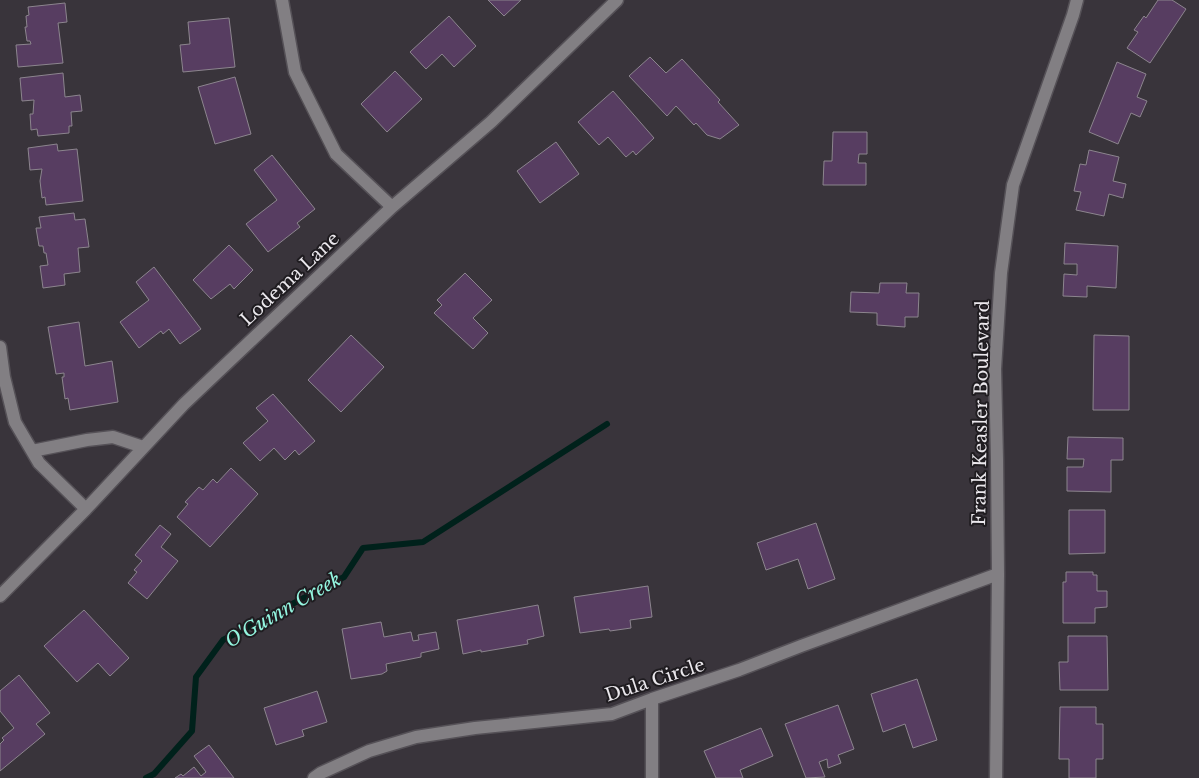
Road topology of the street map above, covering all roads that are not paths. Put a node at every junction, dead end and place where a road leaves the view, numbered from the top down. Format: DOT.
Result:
graph roads {
  1 [pos="282,0"];
  2 [pos="617,0"];
  3 [pos="1076,0"];
  4 [pos="392,207"];
  5 [pos="0,347"];
  6 [pos="143,448"];
  7 [pos="32,451"];
  8 [pos="86,509"];
  9 [pos="998,574"];
  10 [pos="0,596"];
  11 [pos="652,699"];
  12 [pos="314,778"];
  13 [pos="652,778"];
  14 [pos="996,778"];
  1 -- 4 [label="street"];
  2 -- 4 [label="street, Lodema Lane"];
  3 -- 9 [label="street, Frank Keasler Boulevard"];
  4 -- 6 [label="street, Lodema Lane"];
  5 -- 7 [label="street"];
  6 -- 7 [label="street"];
  6 -- 8 [label="street, Lodema Lane"];
  7 -- 8 [label="street"];
  8 -- 10 [label="street, Lodema Lane"];
  9 -- 11 [label="street, Dula Circle"];
  9 -- 14 [label="street, Frank Keasler Boulevard"];
  11 -- 12 [label="street, Dula Circle"];
  11 -- 13 [label="street"];
}
